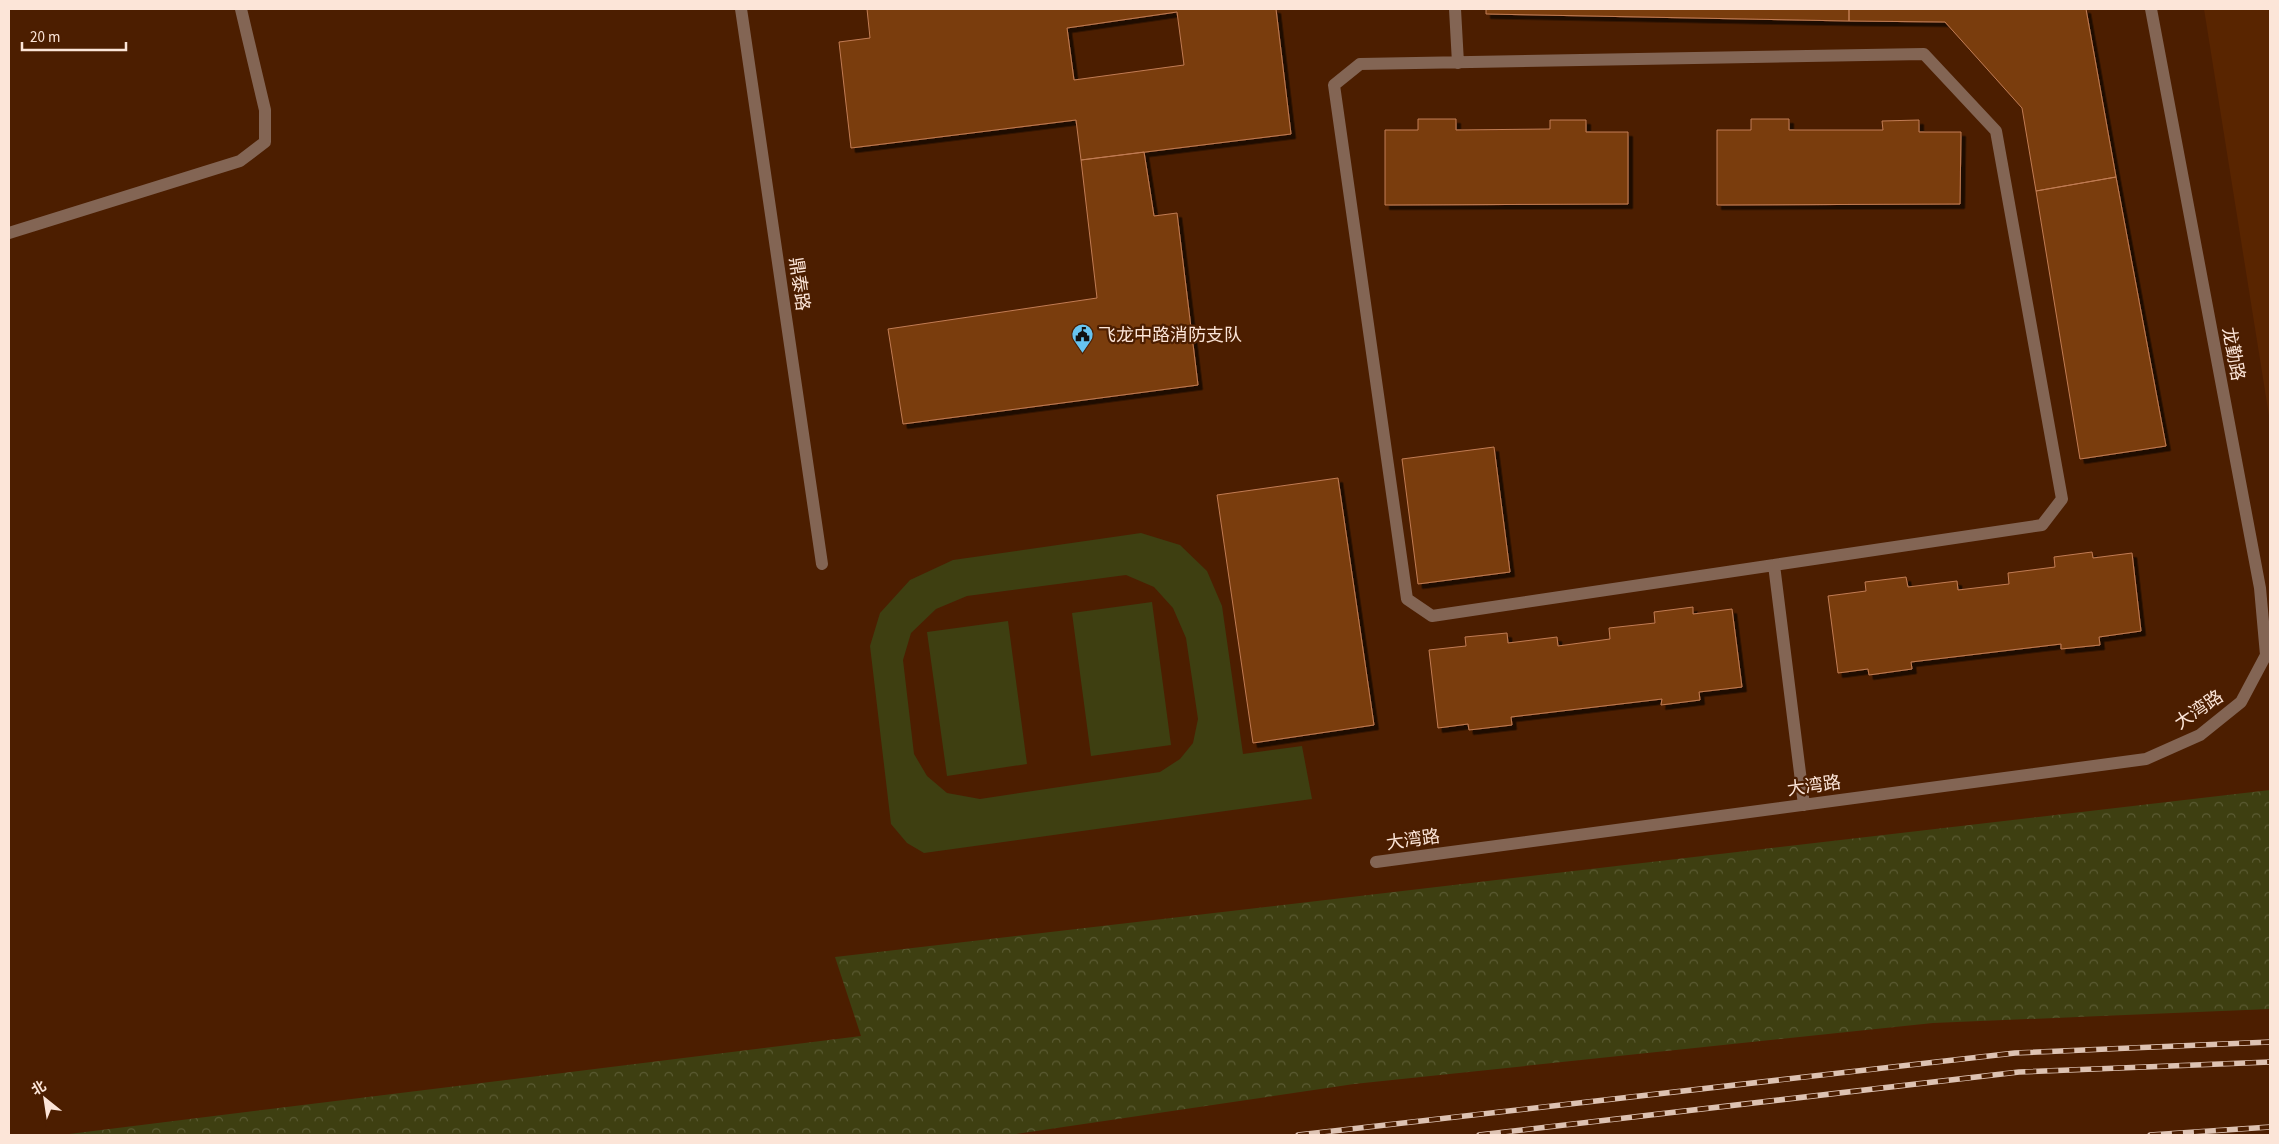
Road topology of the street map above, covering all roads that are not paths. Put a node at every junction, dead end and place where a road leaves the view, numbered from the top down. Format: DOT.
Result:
graph roads {
  1 [pos="241,9"];
  2 [pos="741,9"];
  3 [pos="1455,9"];
  4 [pos="2150,9"];
  5 [pos="1458,63"];
  6 [pos="9,233"];
  7 [pos="822,564"];
  8 [pos="1774,565"];
  9 [pos="2241,702"];
  10 [pos="1804,805"];
  11 [pos="1376,862"];
  1 -- 6 [label="street"];
  2 -- 7 [label="street, 鼎泰路"];
  3 -- 5 [label="street"];
  4 -- 9 [label="street, 龙勤路"];
  5 -- 8 [label="street"];
  5 -- 8 [label="street"];
  8 -- 10 [label="street"];
  9 -- 10 [label="street, 大湾路"];
  10 -- 11 [label="street, 大湾路"];
}
